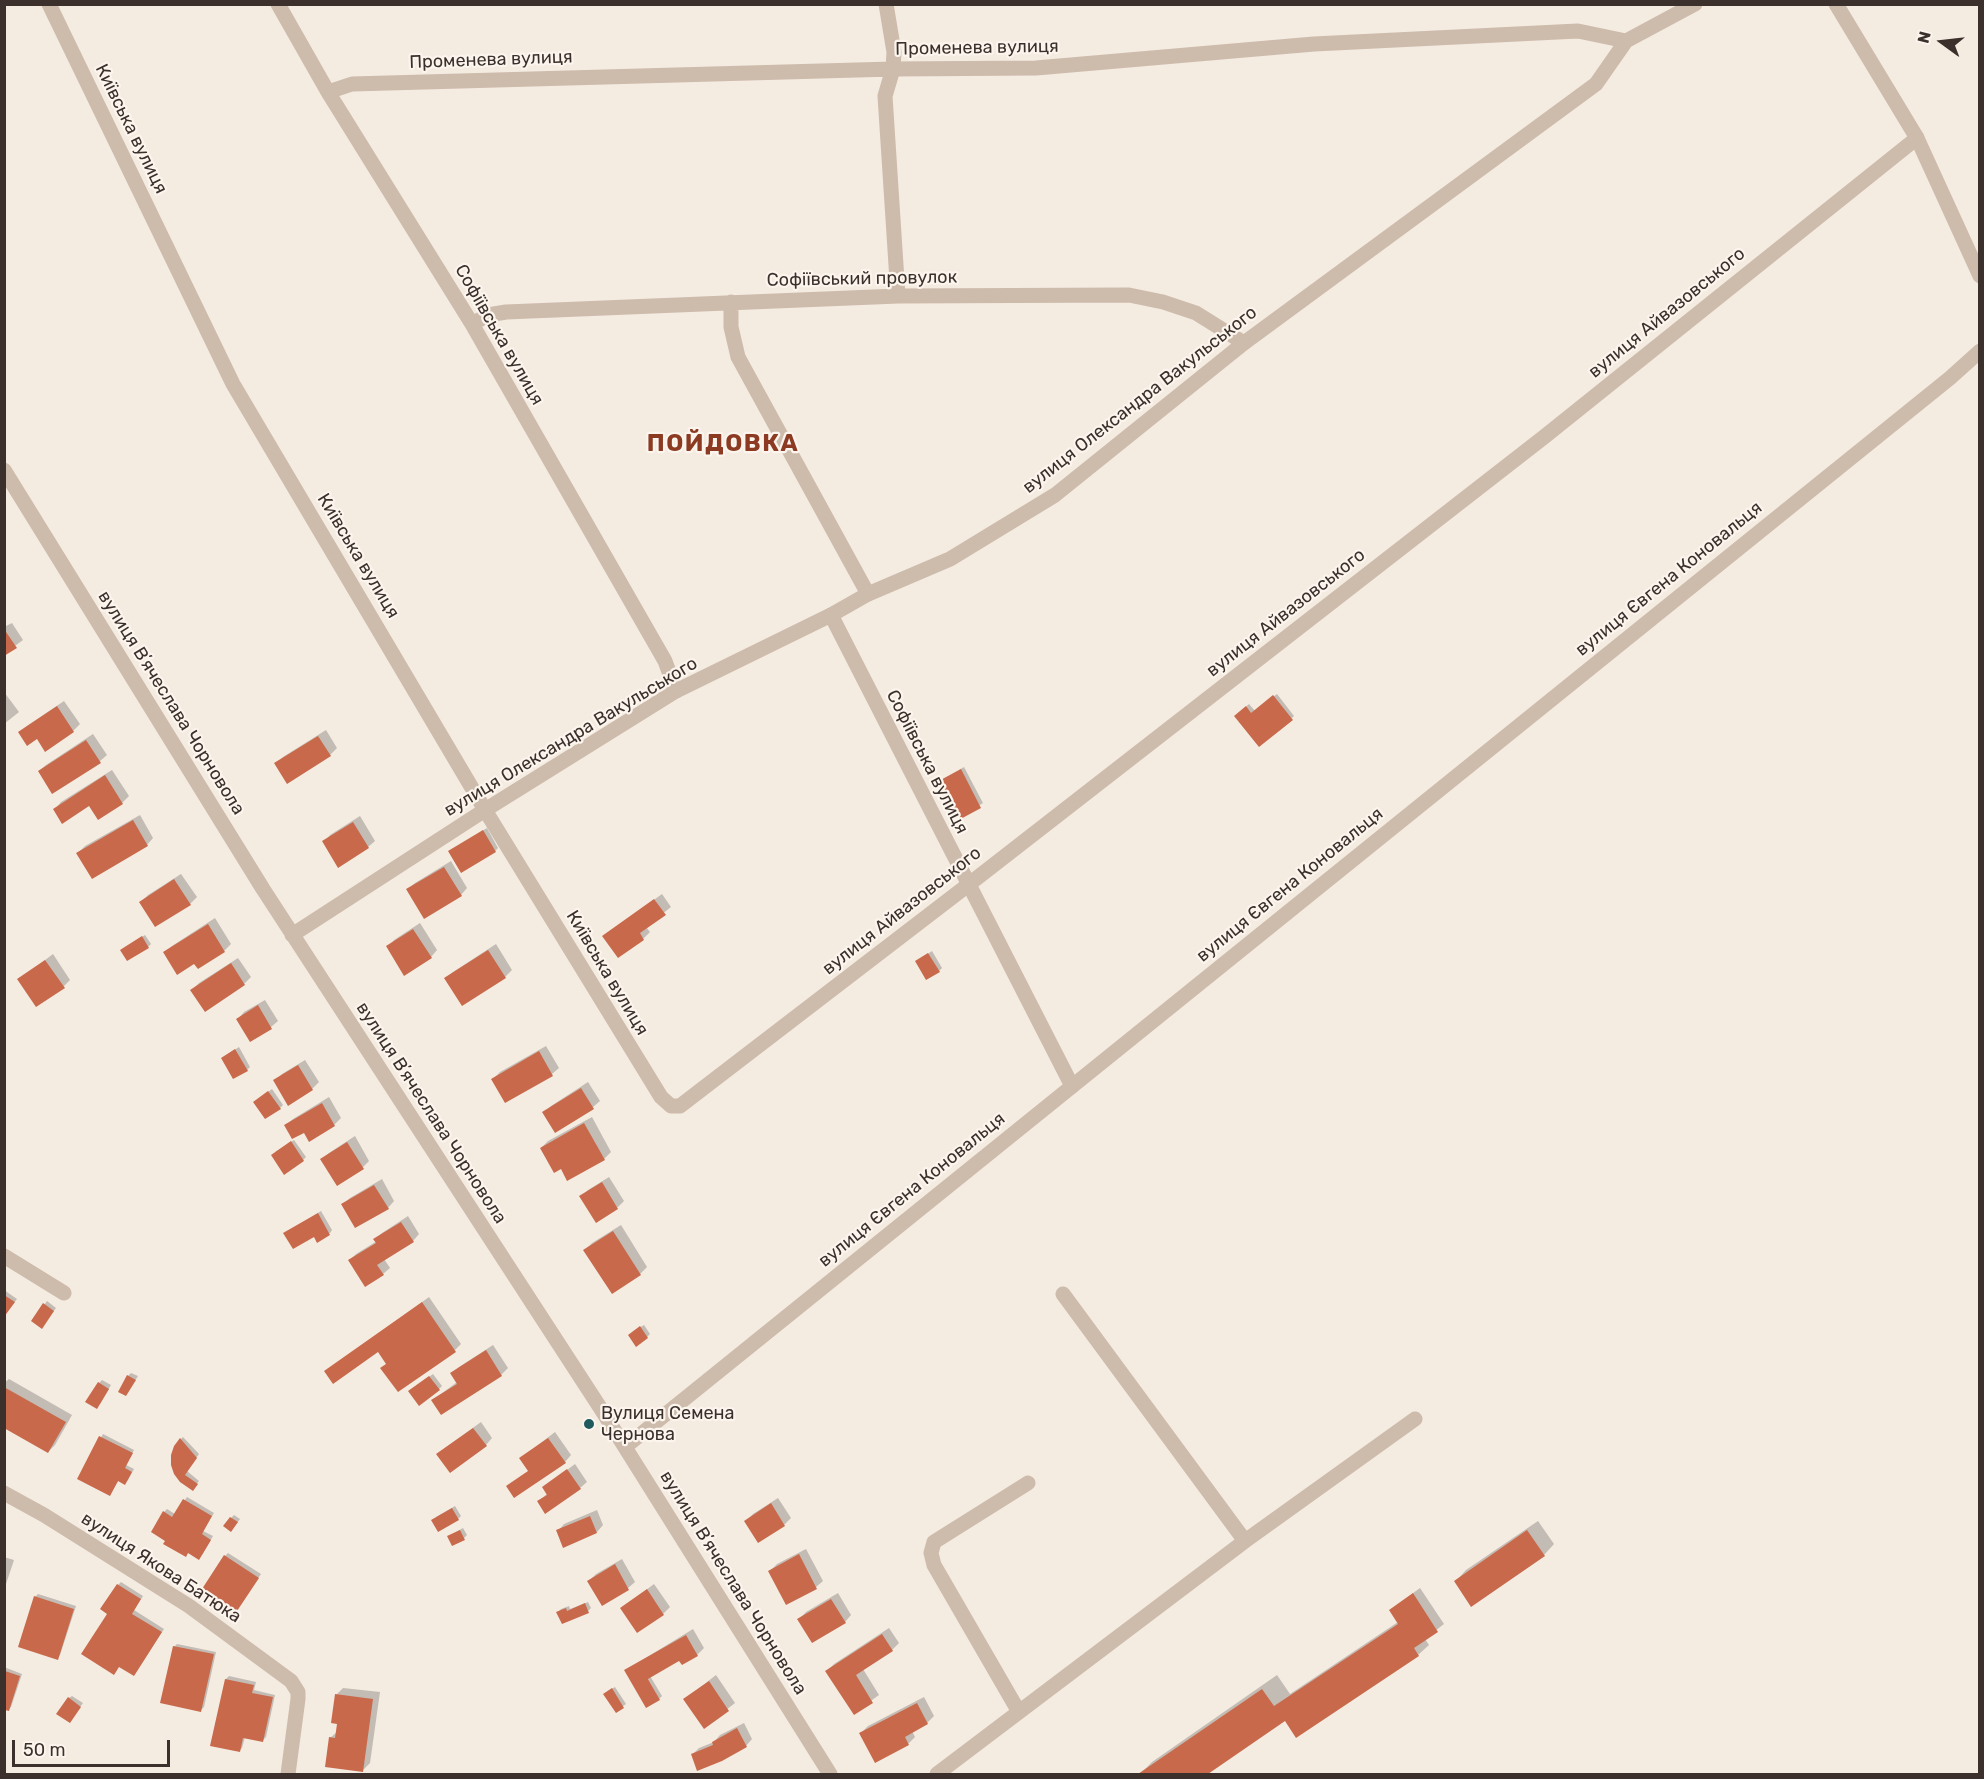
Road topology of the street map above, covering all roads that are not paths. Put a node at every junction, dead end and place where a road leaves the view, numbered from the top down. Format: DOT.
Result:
graph roads {
  1 [pos="49,4"];
  2 [pos="278,4"];
  3 [pos="886,4"];
  4 [pos="1695,4"];
  5 [pos="1836,4"];
  6 [pos="1626,40"];
  7 [pos="892,69"];
  8 [pos="328,92"];
  9 [pos="1917,138"];
  10 [pos="1980,276"];
  11 [pos="898,296"];
  12 [pos="731,302"];
  13 [pos="472,324"];
  14 [pos="1244,343"];
  15 [pos="1980,351"];
  16 [pos="4,470"];
  17 [pos="868,594"];
  18 [pos="831,615"];
  19 [pos="676,691"];
  20 [pos="485,810"];
  21 [pos="968,885"];
  22 [pos="292,935"];
  23 [pos="1072,1086"];
  24 [pos="671,1106"];
  25 [pos="4,1256"];
  26 [pos="64,1293"];
  27 [pos="1063,1294"];
  28 [pos="1415,1419"];
  29 [pos="625,1447"];
  30 [pos="1028,1483"];
  31 [pos="4,1493"];
  32 [pos="1245,1541"];
  33 [pos="1019,1712"];
  34 [pos="288,1774"];
  35 [pos="830,1774"];
  36 [pos="937,1774"];
  1 -- 20 [label="street, Київська вулиця"];
  2 -- 8 [label="street, Софіївська вулиця"];
  3 -- 7 [label="street"];
  4 -- 6 [label="street, вулиця Олександра Вакульського"];
  5 -- 9 [label="street"];
  6 -- 7 [label="street, Променева вулиця"];
  6 -- 14 [label="street, вулиця Олександра Вакульського"];
  7 -- 8 [label="street, Променева вулиця"];
  7 -- 11 [label="street"];
  8 -- 13 [label="street, Софіївська вулиця"];
  9 -- 10 [label="street"];
  9 -- 21 [label="street, вулиця Айвазовського"];
  11 -- 12 [label="street, Софіївський провулок"];
  11 -- 14 [label="street, Софіївський провулок"];
  12 -- 13 [label="street, Софіївський провулок"];
  12 -- 17 [label="street"];
  13 -- 19 [label="street, Софіївська вулиця"];
  14 -- 17 [label="street, вулиця Олександра Вакульського"];
  15 -- 23 [label="street, вулиця Євгена Коновальця"];
  16 -- 22 [label="street, вулиця Вʼячеслава Чорновола"];
  17 -- 18 [label="street, вулиця Олександра Вакульського"];
  18 -- 19 [label="street, вулиця Олександра Вакульського"];
  18 -- 21 [label="street, Софіївська вулиця"];
  19 -- 20 [label="street, вулиця Олександра Вакульського"];
  20 -- 22 [label="street, вулиця Олександра Вакульського"];
  20 -- 24 [label="street, Київська вулиця"];
  21 -- 23 [label="street, Софіївська вулиця"];
  21 -- 24 [label="street, вулиця Айвазовського"];
  22 -- 29 [label="street, вулиця Вʼячеслава Чорновола"];
  23 -- 29 [label="street, вулиця Євгена Коновальця"];
  25 -- 26 [label="street"];
  27 -- 32 [label="street"];
  28 -- 32 [label="street"];
  29 -- 35 [label="street, вулиця Вʼячеслава Чорновола"];
  30 -- 33 [label="street"];
  31 -- 34 [label="street, вулиця Якова Батюка"];
  32 -- 33 [label="street"];
  33 -- 36 [label="street"];
}
